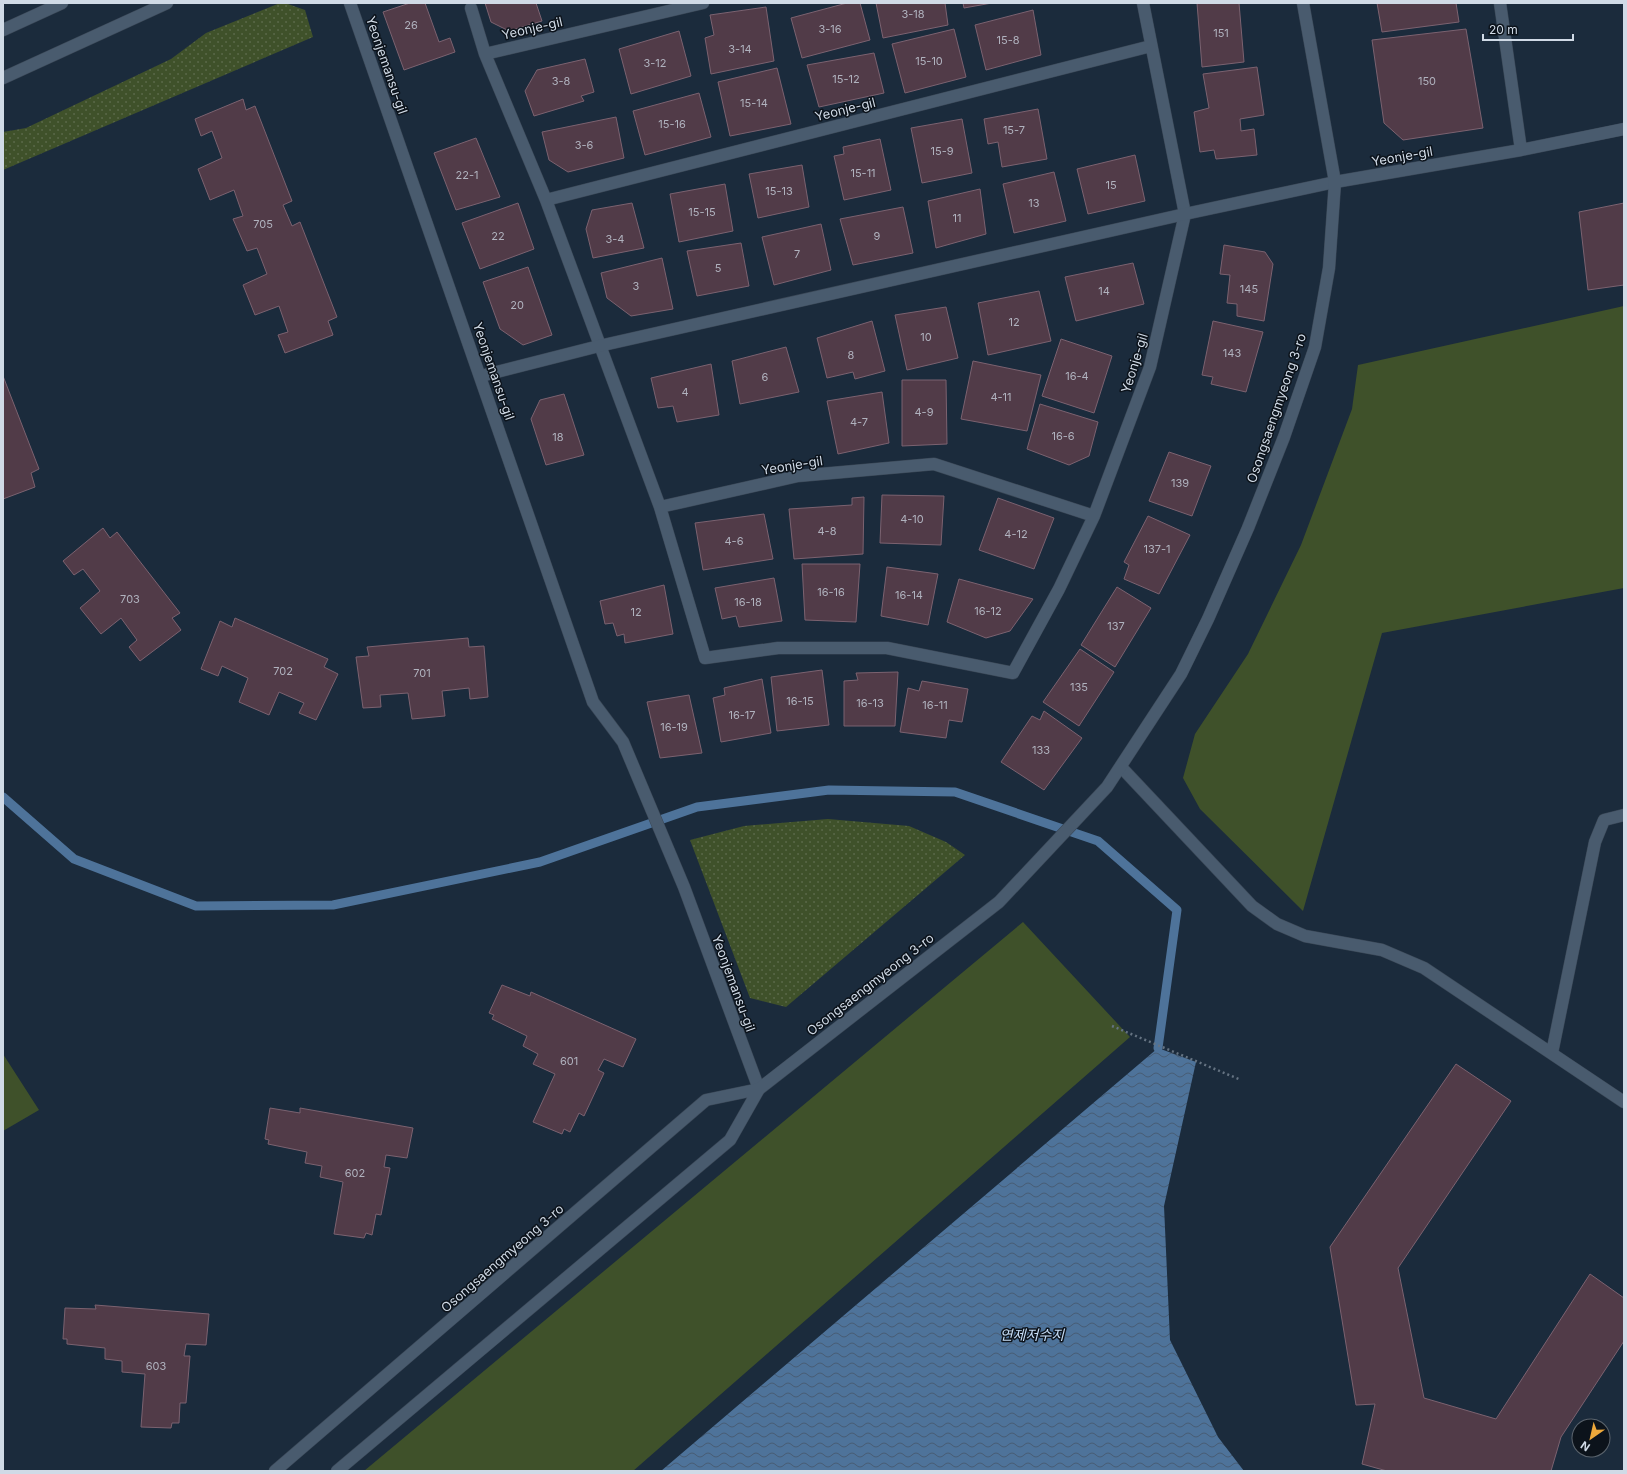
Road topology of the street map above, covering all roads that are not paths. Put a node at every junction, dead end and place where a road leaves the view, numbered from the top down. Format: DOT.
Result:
graph roads {
  1 [pos="62,3"];
  2 [pos="167,3"];
  3 [pos="350,3"];
  4 [pos="703,3"];
  5 [pos="1142,3"];
  6 [pos="1303,3"];
  7 [pos="1500,3"];
  8 [pos="471,8"];
  9 [pos="3,30"];
  10 [pos="1151,46"];
  11 [pos="485,54"];
  12 [pos="3,78"];
  13 [pos="1624,129"];
  14 [pos="1522,150"];
  15 [pos="1335,182"];
  16 [pos="546,200"];
  17 [pos="1185,214"];
  18 [pos="599,346"];
  19 [pos="481,376"];
  20 [pos="660,507"];
  21 [pos="1094,516"];
  22 [pos="1121,767"];
  23 [pos="1624,815"];
  24 [pos="1552,1053"];
  25 [pos="759,1089"];
  26 [pos="1624,1102"];
  27 [pos="275,1471"];
  28 [pos="337,1471"];
  1 -- 9 [label="street"];
  2 -- 12 [label="street"];
  3 -- 19 [label="street, Yeonjemansu-gil"];
  4 -- 11 [label="street, Yeonje-gil"];
  5 -- 10 [label="street, Yeonje-gil"];
  6 -- 15 [label="street, Osongsaengmyeong 3-ro"];
  7 -- 14 [label="street"];
  8 -- 11 [label="street"];
  10 -- 16 [label="street, Yeonje-gil"];
  10 -- 17 [label="street, Yeonje-gil"];
  11 -- 16 [label="street"];
  13 -- 14 [label="street, Yeonje-gil"];
  14 -- 15 [label="street, Yeonje-gil"];
  15 -- 17 [label="street, Yeonje-gil"];
  15 -- 22 [label="street, Osongsaengmyeong 3-ro"];
  16 -- 18 [label="street"];
  17 -- 18 [label="street, Yeonje-gil"];
  17 -- 21 [label="street, Yeonje-gil"];
  18 -- 19 [label="street, Yeonje-gil"];
  18 -- 20 [label="street"];
  19 -- 25 [label="street, Yeonjemansu-gil"];
  20 -- 21 [label="street, Yeonje-gil"];
  20 -- 21 [label="street, Yeonje-gil"];
  22 -- 24 [label="street"];
  22 -- 25 [label="street, Osongsaengmyeong 3-ro"];
  23 -- 24 [label="street"];
  24 -- 26 [label="street"];
  25 -- 27 [label="street, Osongsaengmyeong 3-ro"];
  25 -- 28 [label="street, Osongsaengmyeong 3-ro"];
}
